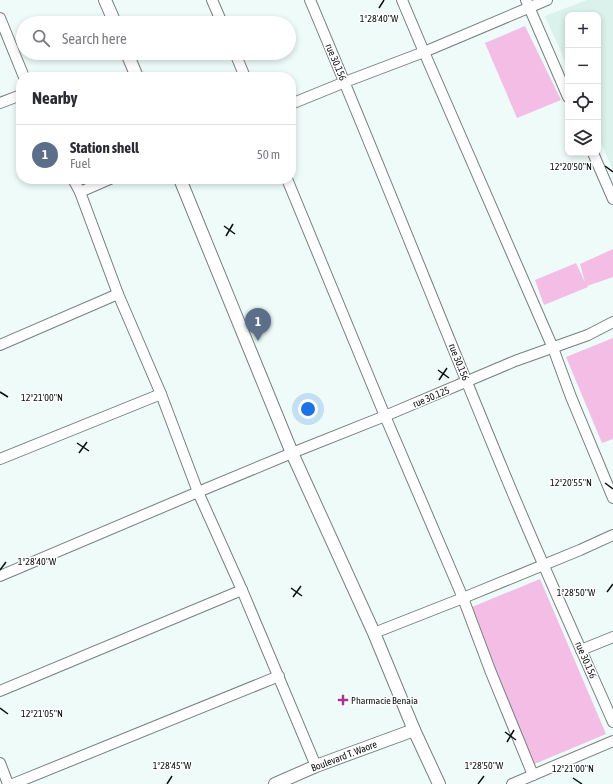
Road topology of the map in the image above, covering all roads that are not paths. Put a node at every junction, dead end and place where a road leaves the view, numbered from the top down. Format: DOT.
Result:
graph roads {
  1 [pos="105,0"];
  2 [pos="212,0"];
  3 [pos="310,0"];
  4 [pos="402,0"];
  5 [pos="547,0"];
  6 [pos="527,4"];
  7 [pos="111,16"];
  8 [pos="219,16"];
  9 [pos="0,18"];
  10 [pos="424,52"];
  11 [pos="16,57"];
  12 [pos="17,60"];
  13 [pos="130,60"];
  14 [pos="237,60"];
  15 [pos="22,72"];
  16 [pos="135,72"];
  17 [pos="243,72"];
  18 [pos="345,82"];
  19 [pos="565,90"];
  20 [pos="16,96"];
  21 [pos="296,102"];
  22 [pos="0,103"];
  23 [pos="594,156"];
  24 [pos="76,184"];
  25 [pos="98,184"];
  26 [pos="182,184"];
  27 [pos="289,184"];
  28 [pos="80,192"];
  29 [pos="613,199"];
  30 [pos="118,294"];
  31 [pos="613,322"];
  32 [pos="0,345"];
  33 [pos="553,348"];
  34 [pos="467,382"];
  35 [pos="161,394"];
  36 [pos="385,416"];
  37 [pos="292,453"];
  38 [pos="0,459"];
  39 [pos="198,492"];
  40 [pos="613,498"];
  41 [pos="613,535"];
  42 [pos="543,565"];
  43 [pos="0,576"];
  44 [pos="242,590"];
  45 [pos="463,598"];
  46 [pos="374,633"];
  47 [pos="613,637"];
  48 [pos="581,650"];
  49 [pos="278,676"];
  50 [pos="0,691"];
  51 [pos="613,722"];
  52 [pos="414,730"];
  53 [pos="613,740"];
  54 [pos="0,763"];
  55 [pos="316,766"];
  56 [pos="533,775"];
  57 [pos="8,784"];
  58 [pos="13,784"];
  59 [pos="275,784"];
  60 [pos="440,784"];
  61 [pos="512,784"];
  1 -- 7 [label="street"];
  2 -- 8 [label="street"];
  3 -- 18 [label="street, rue 30.156"];
  4 -- 10 [label="street"];
  5 -- 6 [label="street"];
  6 -- 10 [label="street"];
  6 -- 19 [label="street"];
  9 -- 11 [label="street"];
  10 -- 18 [label="street"];
  10 -- 33 [label="street"];
  12 -- 15 [label="street"];
  13 -- 16 [label="street"];
  14 -- 17 [label="street"];
  18 -- 21 [label="street"];
  18 -- 34 [label="street, rue 30.156"];
  20 -- 22 [label="street"];
  23 -- 29 [label="street"];
  24 -- 28 [label="street"];
  25 -- 28 [label="street"];
  26 -- 37 [label="street"];
  27 -- 36 [label="street"];
  28 -- 30 [label="street"];
  30 -- 32 [label="street"];
  30 -- 35 [label="street"];
  31 -- 33 [label="street, rue 30.125"];
  33 -- 34 [label="street, rue 30.125"];
  33 -- 40 [label="street"];
  34 -- 36 [label="street, rue 30.125"];
  34 -- 42 [label="street, rue 30.156"];
  35 -- 38 [label="street"];
  35 -- 39 [label="street"];
  36 -- 37 [label="street, rue 30.125"];
  36 -- 45 [label="street"];
  37 -- 39 [label="street, rue 30.125"];
  37 -- 46 [label="street"];
  39 -- 43 [label="street, rue 30.125"];
  39 -- 44 [label="street"];
  41 -- 42 [label="street"];
  42 -- 45 [label="street"];
  42 -- 48 [label="street, rue 30.156"];
  44 -- 49 [label="street"];
  44 -- 50 [label="street"];
  45 -- 46 [label="street"];
  45 -- 56 [label="street"];
  46 -- 52 [label="street"];
  47 -- 48 [label="street"];
  48 -- 51 [label="street, rue 30.156"];
  49 -- 55 [label="street"];
  49 -- 58 [label="street"];
  52 -- 55 [label="street, Boulevard T. Waore"];
  52 -- 60 [label="street"];
  53 -- 56 [label="street"];
  54 -- 57 [label="street"];
  55 -- 59 [label="street, Boulevard T. Waore"];
  56 -- 61 [label="street"];
}
